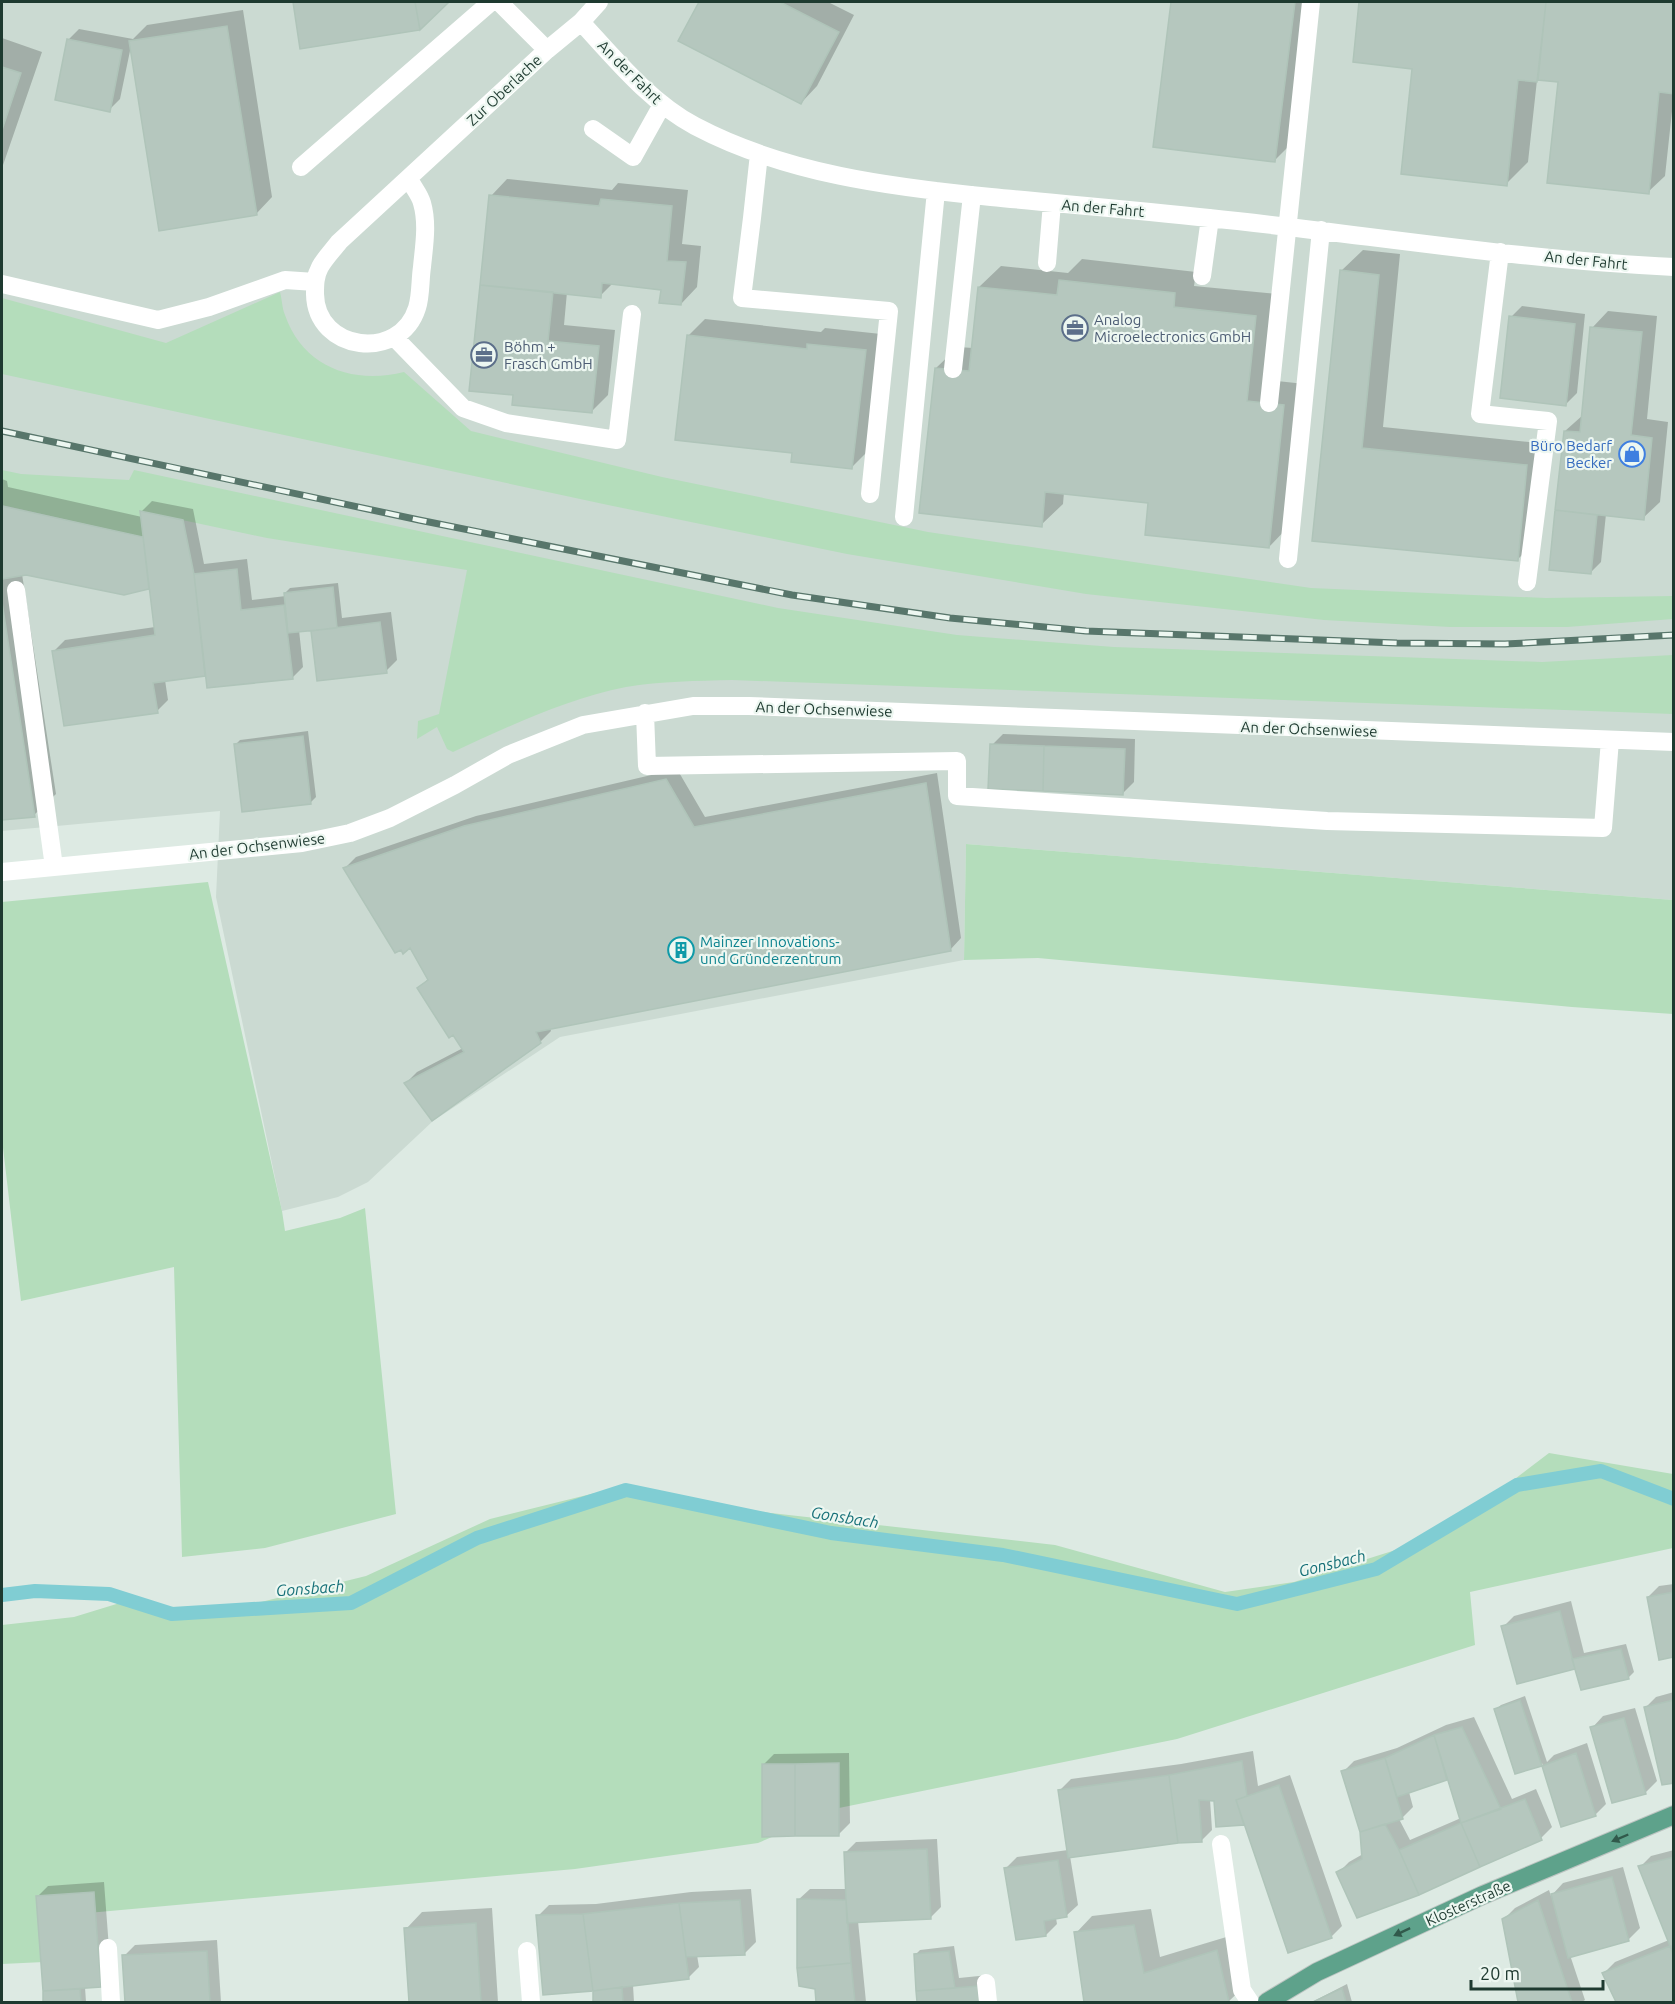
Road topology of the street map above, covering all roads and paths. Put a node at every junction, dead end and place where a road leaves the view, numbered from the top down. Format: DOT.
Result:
graph roads {
  1 [pos="491,2"];
  2 [pos="500,2"];
  3 [pos="598,2"];
  4 [pos="1311,2"];
  5 [pos="580,22"];
  6 [pos="548,50"];
  7 [pos="662,105"];
  8 [pos="593,129"];
  9 [pos="759,154"];
  10 [pos="301,167"];
  11 [pos="409,179"];
  12 [pos="936,191"];
  13 [pos="972,195"];
  14 [pos="1052,203"];
  15 [pos="1210,218"];
  16 [pos="1286,226"];
  17 [pos="1321,230"];
  18 [pos="1500,252"];
  19 [pos="1047,263"];
  20 [pos="1674,267"];
  21 [pos="1202,276"];
  22 [pos="315,282"];
  23 [pos="2,284"];
  24 [pos="632,314"];
  25 [pos="394,337"];
  26 [pos="953,369"];
  27 [pos="1269,403"];
  28 [pos="870,494"];
  29 [pos="904,517"];
  30 [pos="1288,560"];
  31 [pos="1527,582"];
  32 [pos="16,590"];
  33 [pos="645,713"];
  34 [pos="1610,740"];
  35 [pos="1674,742"];
  36 [pos="54,867"];
  37 [pos="2,872"];
  38 [pos="1674,1815"];
  39 [pos="1221,1844"];
  40 [pos="108,1948"];
  41 [pos="527,1951"];
  42 [pos="986,1983"];
  43 [pos="111,2002"];
  44 [pos="531,2002"];
  45 [pos="988,2002"];
  46 [pos="1250,2002"];
  47 [pos="1268,2002"];
  1 -- 10 [label="street"];
  2 -- 6 [label="street"];
  3 -- 5 [label="street, Zur Oberlache"];
  4 -- 16 [label="street"];
  5 -- 6 [label="street, Zur Oberlache"];
  5 -- 7 [label="street, An der Fahrt"];
  6 -- 11 [label="street, Zur Oberlache"];
  7 -- 8 [label="street"];
  7 -- 9 [label="street, An der Fahrt"];
  9 -- 12 [label="street, An der Fahrt"];
  9 -- 28 [label="street"];
  11 -- 22 [label="street, Zur Oberlache"];
  11 -- 25 [label="street"];
  12 -- 13 [label="street, An der Fahrt"];
  12 -- 29 [label="street"];
  13 -- 14 [label="street, An der Fahrt"];
  13 -- 26 [label="street"];
  14 -- 15 [label="street, An der Fahrt"];
  14 -- 19 [label="street"];
  15 -- 16 [label="street, An der Fahrt"];
  15 -- 21 [label="street"];
  16 -- 17 [label="street, An der Fahrt"];
  16 -- 27 [label="street"];
  17 -- 18 [label="street, An der Fahrt"];
  17 -- 30 [label="street"];
  18 -- 20 [label="street, An der Fahrt"];
  18 -- 31 [label="street"];
  22 -- 23 [label="street"];
  22 -- 25 [label="street"];
  24 -- 25 [label="street"];
  32 -- 36 [label="street"];
  33 -- 34 [label="street, An der Ochsenwiese"];
  33 -- 34 [label="street"];
  33 -- 36 [label="street, An der Ochsenwiese"];
  34 -- 35 [label="street, An der Ochsenwiese"];
  36 -- 37 [label="street, An der Ochsenwiese"];
  38 -- 47 [label="main road, Klosterstraße, one-way"];
  39 -- 46 [label="street"];
  40 -- 43 [label="street"];
  41 -- 44 [label="street"];
  42 -- 45 [label="street"];
}
